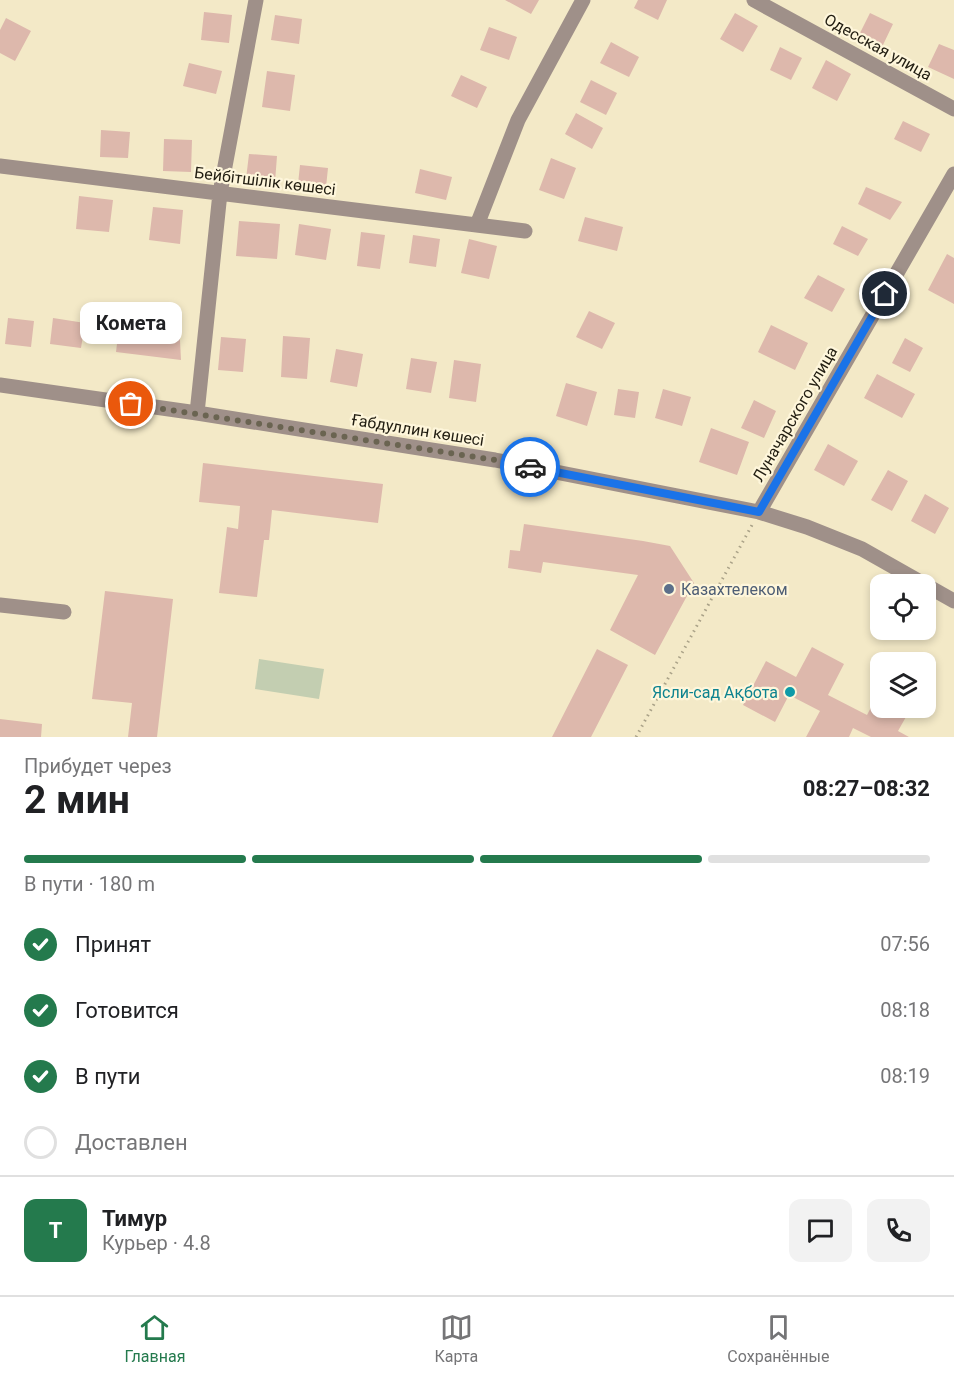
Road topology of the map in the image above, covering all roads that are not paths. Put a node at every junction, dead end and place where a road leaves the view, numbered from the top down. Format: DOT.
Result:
graph roads {
  1 [pos="256,0"];
  2 [pos="583,0"];
  3 [pos="754,0"];
  4 [pos="954,109"];
  5 [pos="0,166"];
  6 [pos="954,174"];
  7 [pos="220,193"];
  8 [pos="477,225"];
  9 [pos="525,231"];
  10 [pos="0,385"];
  11 [pos="197,413"];
  12 [pos="759,512"];
  13 [pos="954,601"];
  14 [pos="0,605"];
  15 [pos="64,612"];
  1 -- 7 [label="street"];
  2 -- 8 [label="street"];
  3 -- 4 [label="street, Одесская улица"];
  5 -- 7 [label="street, Бейбітшілік көшесі"];
  6 -- 12 [label="street, Луначарского улица"];
  7 -- 8 [label="street, Бейбітшілік көшесі"];
  7 -- 11 [label="street"];
  8 -- 9 [label="street, Бейбітшілік көшесі"];
  10 -- 11 [label="street, Ғабдуллин көшесі"];
  11 -- 12 [label="street, Ғабдуллин көшесі"];
  12 -- 13 [label="street, Ғабдуллин көшесі"];
  14 -- 15 [label="street"];
}
